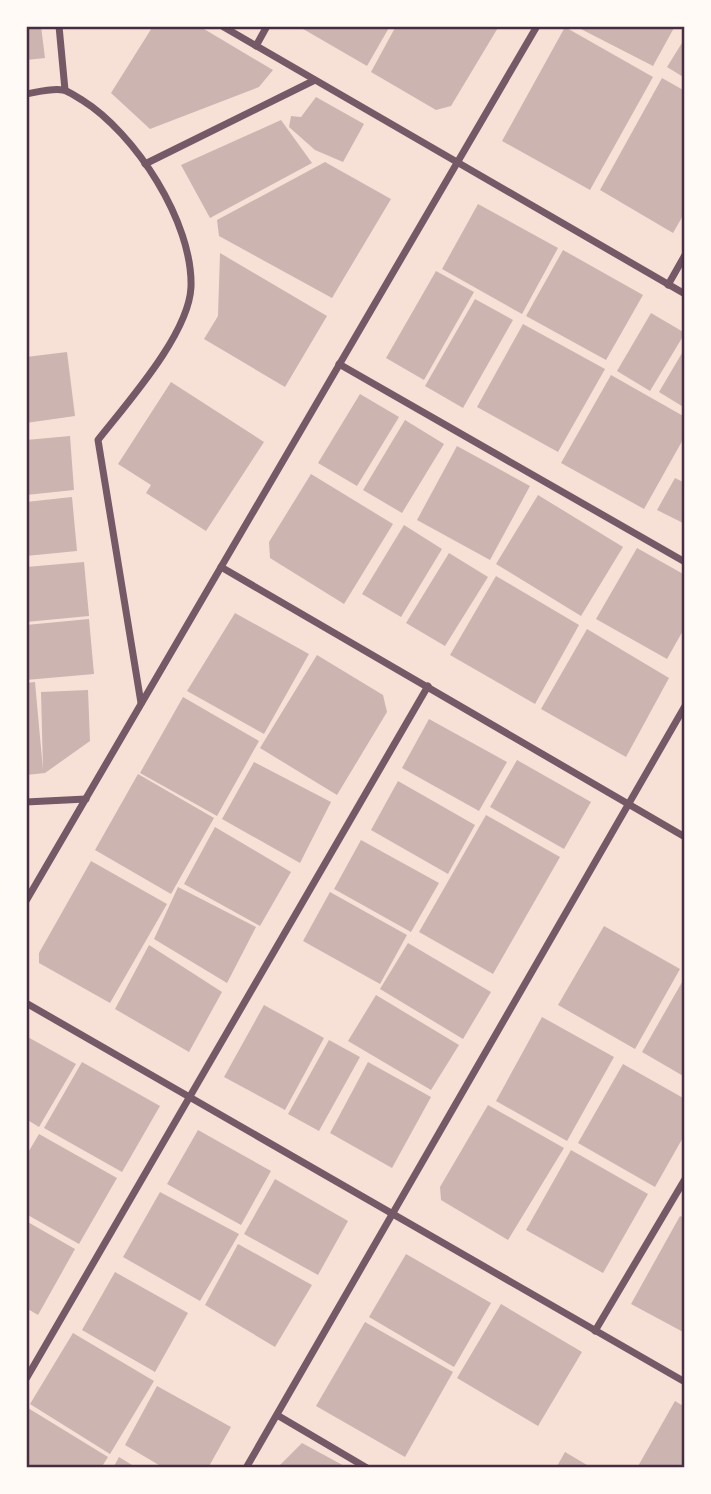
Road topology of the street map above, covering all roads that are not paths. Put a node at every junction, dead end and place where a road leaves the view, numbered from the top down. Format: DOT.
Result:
graph roads {
  1 [pos="59,26"];
  2 [pos="222,26"];
  3 [pos="267,26"];
  4 [pos="537,26"];
  5 [pos="256,46"];
  6 [pos="313,81"];
  7 [pos="65,90"];
  8 [pos="26,94"];
  9 [pos="456,163"];
  10 [pos="145,164"];
  11 [pos="685,256"];
  12 [pos="668,285"];
  13 [pos="685,294"];
  14 [pos="339,364"];
  15 [pos="685,562"];
  16 [pos="221,568"];
  17 [pos="428,686"];
  18 [pos="141,704"];
  19 [pos="685,706"];
  20 [pos="86,799"];
  21 [pos="26,802"];
  22 [pos="629,804"];
  23 [pos="685,837"];
  24 [pos="26,901"];
  25 [pos="26,1003"];
  26 [pos="190,1097"];
  27 [pos="685,1179"];
  28 [pos="394,1214"];
  29 [pos="595,1331"];
  30 [pos="26,1379"];
  31 [pos="685,1382"];
  32 [pos="276,1415"];
  33 [pos="246,1468"];
  34 [pos="367,1468"];
  1 -- 7 [label="street"];
  2 -- 5 [label="street"];
  3 -- 5 [label="street"];
  4 -- 9 [label="street"];
  5 -- 6 [label="street"];
  6 -- 9 [label="street"];
  6 -- 10 [label="street"];
  7 -- 8 [label="street"];
  7 -- 10 [label="street"];
  9 -- 12 [label="street"];
  9 -- 14 [label="street"];
  10 -- 18 [label="street"];
  11 -- 12 [label="street"];
  12 -- 13 [label="street"];
  14 -- 15 [label="street"];
  14 -- 16 [label="street"];
  16 -- 17 [label="street"];
  16 -- 18 [label="street"];
  17 -- 22 [label="street"];
  17 -- 26 [label="street"];
  18 -- 20 [label="street"];
  19 -- 22 [label="street"];
  20 -- 21 [label="street"];
  20 -- 24 [label="street"];
  22 -- 23 [label="street"];
  22 -- 28 [label="street"];
  25 -- 26 [label="street"];
  26 -- 28 [label="street"];
  26 -- 30 [label="street"];
  27 -- 29 [label="street"];
  28 -- 29 [label="street"];
  28 -- 32 [label="street"];
  29 -- 31 [label="street"];
  32 -- 33 [label="street"];
  32 -- 34 [label="street"];
}
